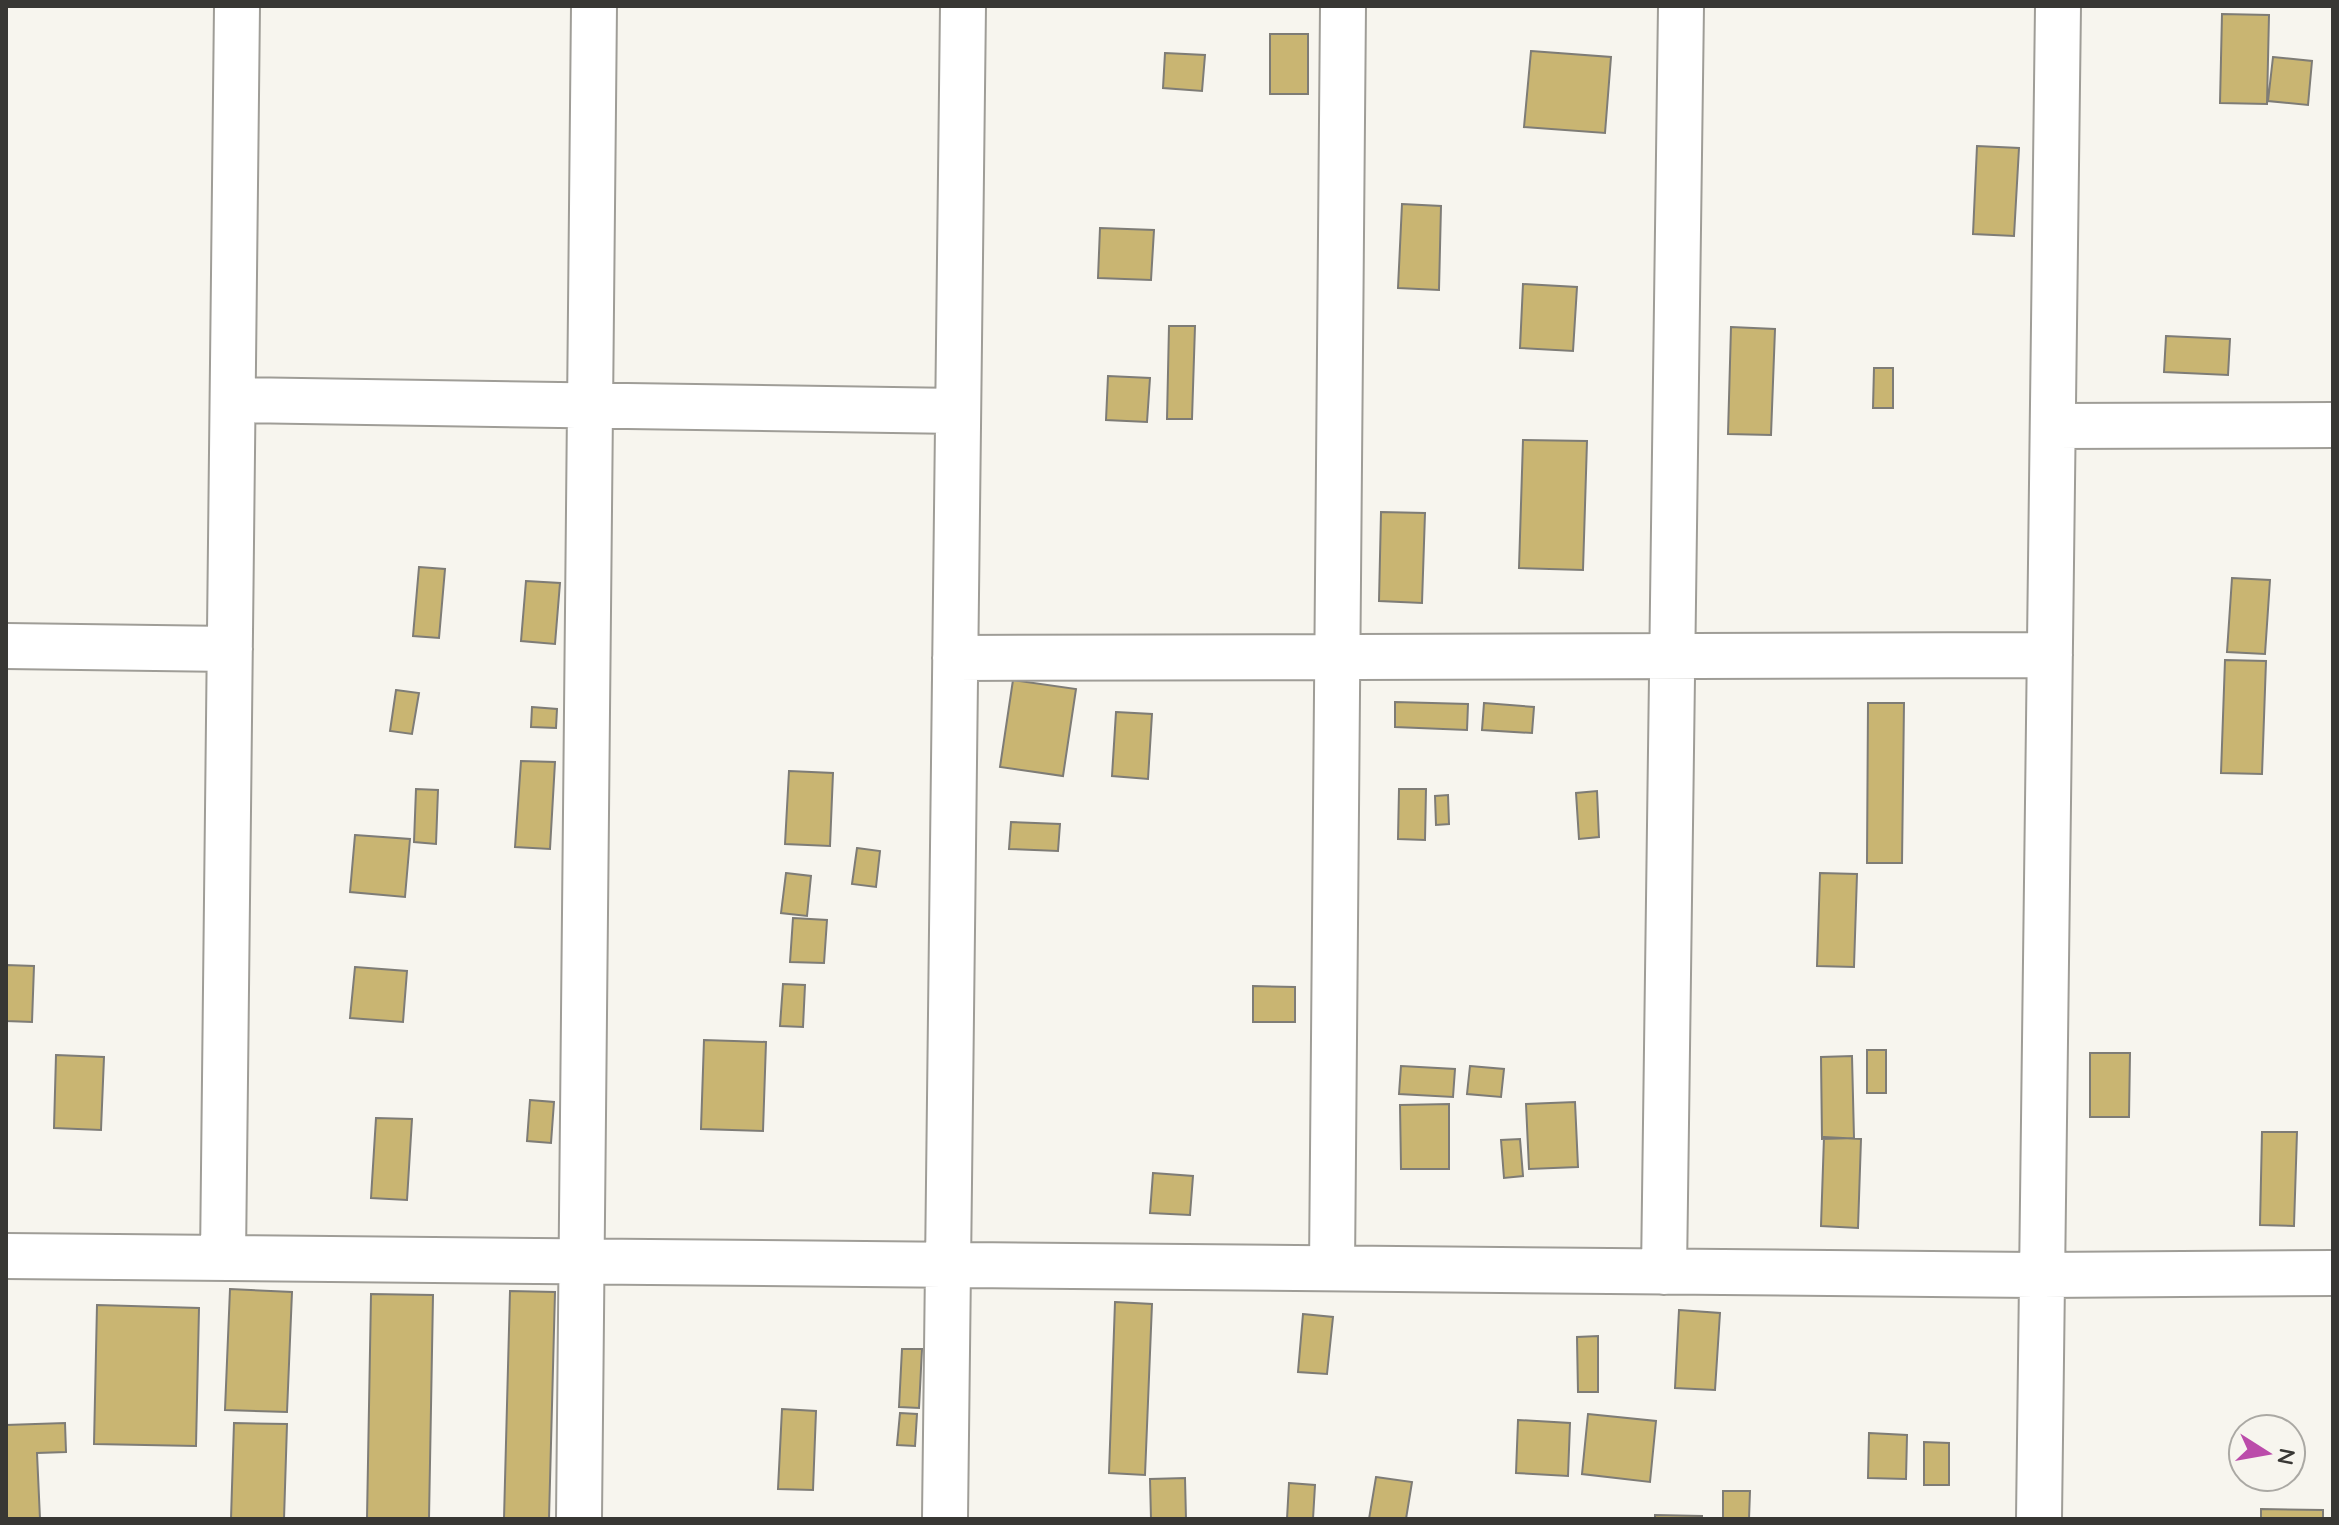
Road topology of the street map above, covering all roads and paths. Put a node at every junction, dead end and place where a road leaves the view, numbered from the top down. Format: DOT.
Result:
graph roads {
  1 [pos="237,6"];
  2 [pos="594,6"];
  3 [pos="963,6"];
  4 [pos="1343,6"];
  5 [pos="1681,6"];
  6 [pos="2058,6"];
  7 [pos="233,400"];
  8 [pos="590,406"];
  9 [pos="958,411"];
  10 [pos="2333,425"];
  11 [pos="2053,426"];
  12 [pos="6,646"];
  13 [pos="230,649"];
  14 [pos="2050,655"];
  15 [pos="1337,656"];
  16 [pos="1672,656"];
  17 [pos="955,658"];
  18 [pos="6,1256"];
  19 [pos="223,1258"];
  20 [pos="581,1261"];
  21 [pos="948,1265"];
  22 [pos="1332,1268"];
  23 [pos="1664,1272"];
  24 [pos="2333,1273"];
  25 [pos="2042,1275"];
  26 [pos="579,1519"];
  27 [pos="945,1519"];
  28 [pos="2039,1519"];
  1 -- 7 [label="street"];
  2 -- 8 [label="street"];
  3 -- 9 [label="street"];
  4 -- 15 [label="street"];
  5 -- 16 [label="street"];
  6 -- 11 [label="street"];
  7 -- 8 [label="street"];
  7 -- 13 [label="street"];
  8 -- 9 [label="street"];
  8 -- 20 [label="street"];
  9 -- 17 [label="street"];
  10 -- 11 [label="street"];
  11 -- 14 [label="street"];
  12 -- 13 [label="street"];
  13 -- 19 [label="street"];
  14 -- 16 [label="street"];
  14 -- 25 [label="street"];
  15 -- 16 [label="street"];
  15 -- 17 [label="street"];
  15 -- 22 [label="street"];
  16 -- 23 [label="street"];
  17 -- 21 [label="street"];
  18 -- 19 [label="street"];
  19 -- 20 [label="street"];
  20 -- 21 [label="street"];
  20 -- 26 [label="street"];
  21 -- 22 [label="street"];
  21 -- 27 [label="street"];
  22 -- 23 [label="street"];
  23 -- 25 [label="street"];
  24 -- 25 [label="street"];
  25 -- 28 [label="street"];
}
